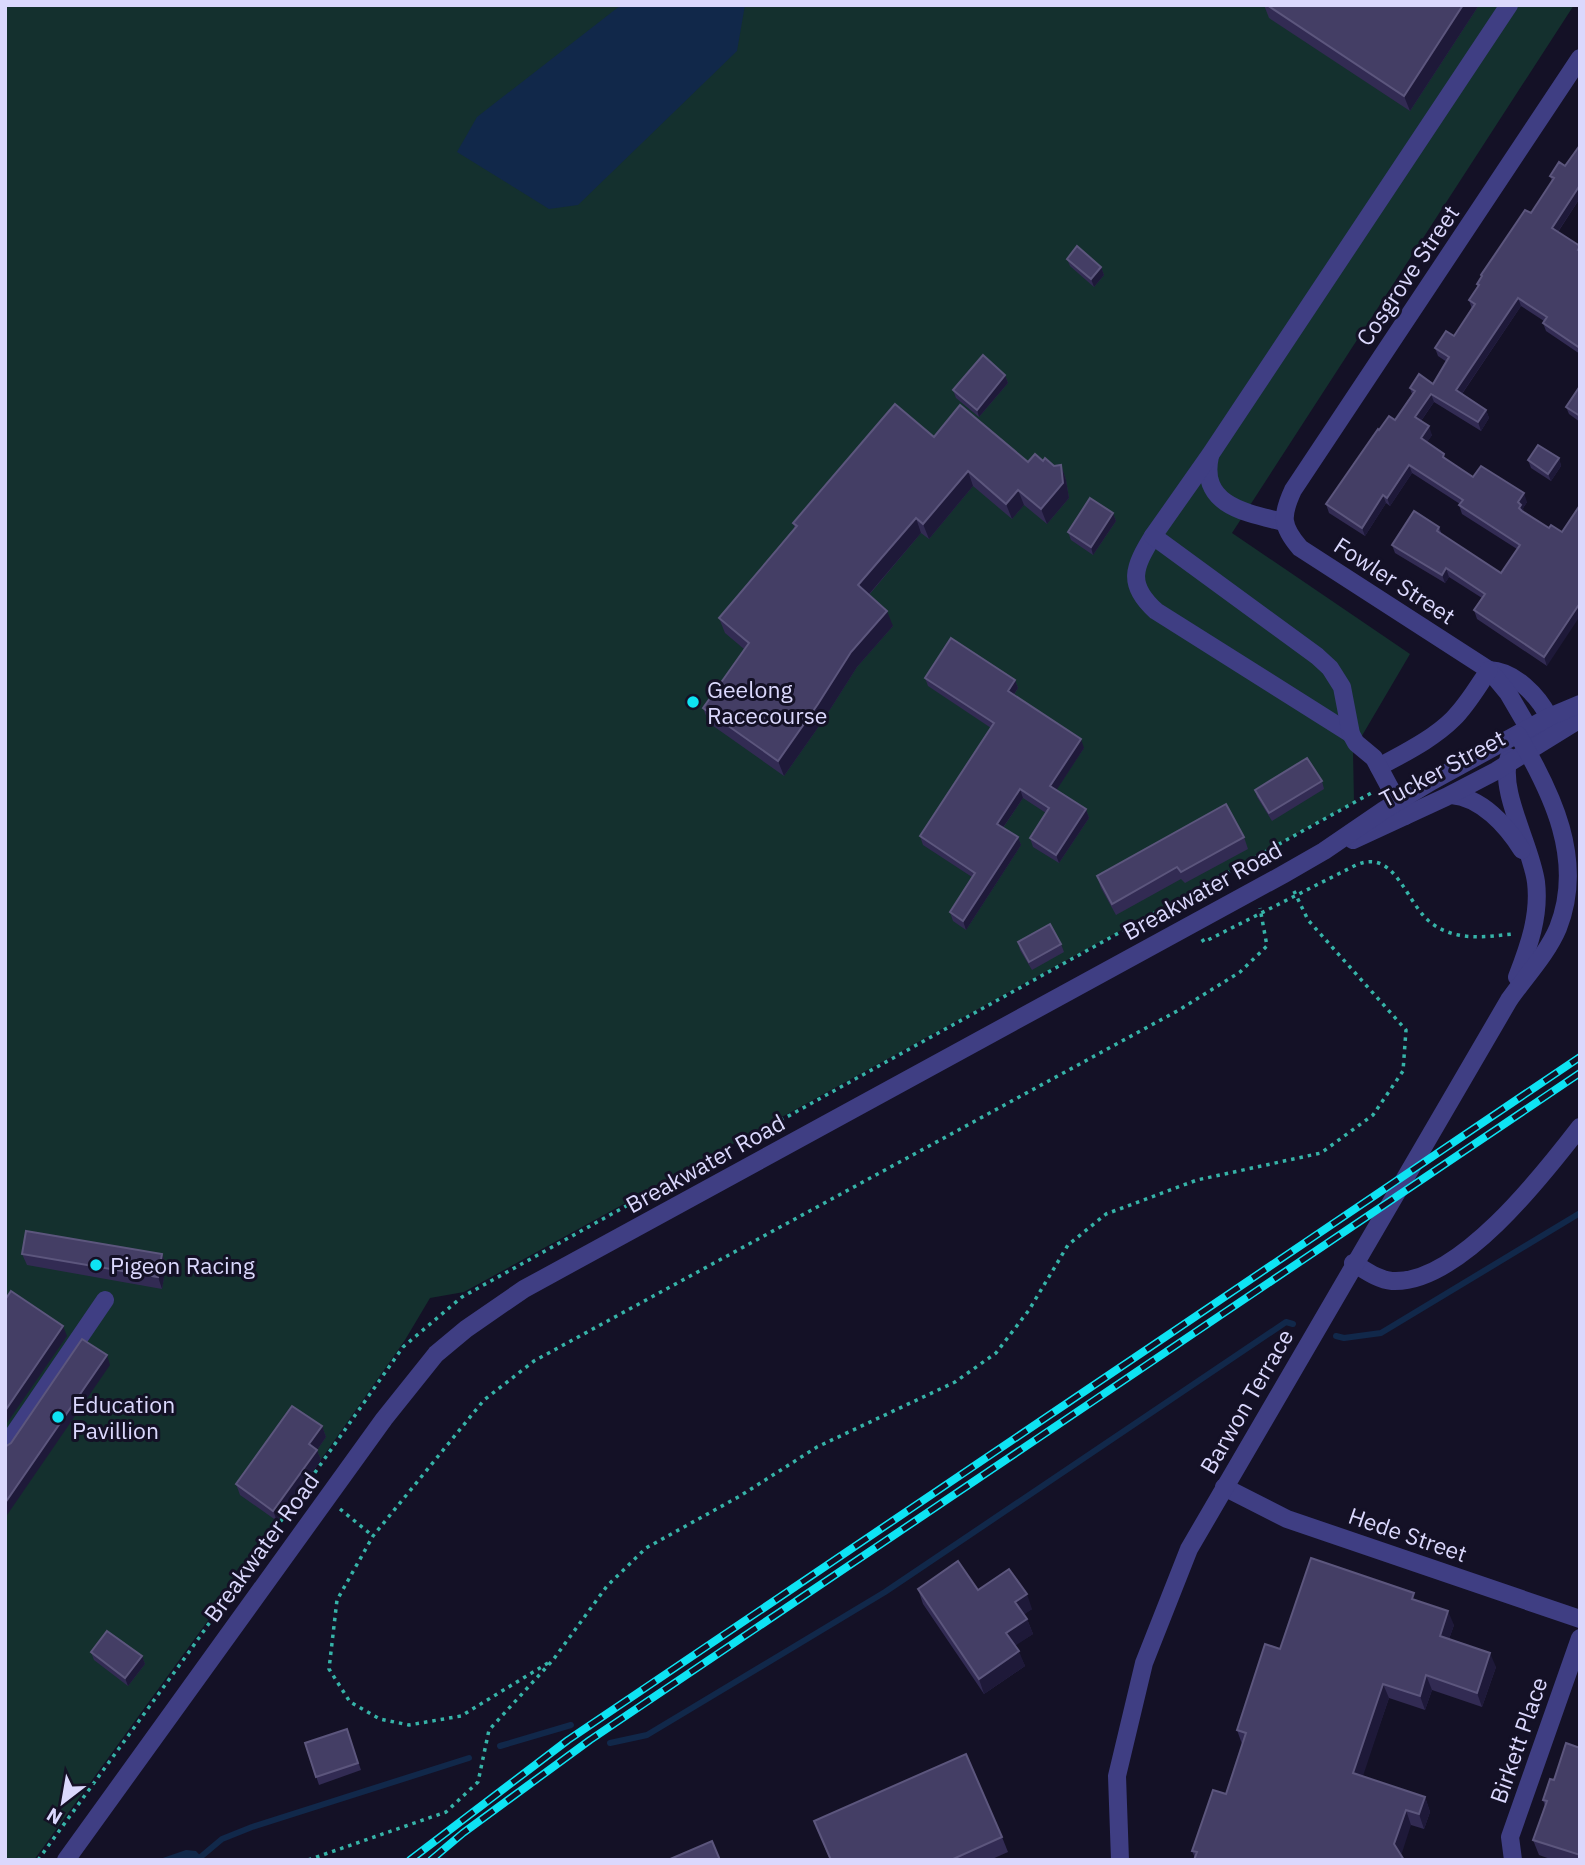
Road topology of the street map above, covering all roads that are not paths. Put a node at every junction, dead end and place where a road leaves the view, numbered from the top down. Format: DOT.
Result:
graph roads {
  1 [pos="1509,5"];
  2 [pos="1580,58"];
  3 [pos="1210,455"];
  4 [pos="1284,522"];
  5 [pos="1153,536"];
  6 [pos="1489,670"];
  7 [pos="1580,704"];
  8 [pos="1549,718"];
  9 [pos="1580,719"];
  10 [pos="1351,734"];
  11 [pos="1525,738"];
  12 [pos="1548,738"];
  13 [pos="1507,764"];
  14 [pos="1379,767"];
  15 [pos="1451,794"];
  16 [pos="1401,809"];
  17 [pos="1324,851"];
  18 [pos="1536,882"];
  19 [pos="1509,1000"];
  20 [pos="1580,1127"];
  21 [pos="1353,1263"];
  22 [pos="105,1300"];
  23 [pos="5,1447"];
  24 [pos="1224,1487"];
  25 [pos="1580,1619"];
  26 [pos="1580,1638"];
  27 [pos="66,1860"];
  28 [pos="1120,1860"];
  29 [pos="1513,1860"];
  1 -- 3 [label="street"];
  2 -- 4 [label="street, Cosgrove Street"];
  3 -- 4 [label="street"];
  3 -- 5 [label="street"];
  4 -- 6 [label="street, Fowler Street"];
  5 -- 10 [label="street"];
  5 -- 10 [label="street"];
  6 -- 8 [label="street, Fowler Street"];
  6 -- 11 [label="street, Fowler Street"];
  6 -- 14 [label="street"];
  7 -- 8 [label="street"];
  8 -- 11 [label="street"];
  8 -- 12 [label="street"];
  9 -- 12 [label="street"];
  10 -- 14 [label="street"];
  11 -- 12 [label="street"];
  11 -- 13 [label="street, Tucker Street"];
  11 -- 16 [label="street"];
  11 -- 19 [label="street, Barwon Terrace"];
  13 -- 15 [label="street, Tucker Street"];
  13 -- 18 [label="street, Barwon Terrace"];
  14 -- 16 [label="street"];
  15 -- 16 [label="street, Tucker Street"];
  15 -- 18 [label="street, Barwon Terrace"];
  16 -- 17 [label="street, Tucker Street"];
  17 -- 27 [label="street, Breakwater Road"];
  18 -- 19 [label="street, Barwon Terrace"];
  19 -- 21 [label="street, Barwon Terrace"];
  20 -- 21 [label="street"];
  21 -- 24 [label="street, Barwon Terrace"];
  22 -- 23 [label="street"];
  24 -- 25 [label="street, Hede Street"];
  24 -- 28 [label="street, Barwon Terrace"];
  26 -- 29 [label="street, Birkett Place"];
}
